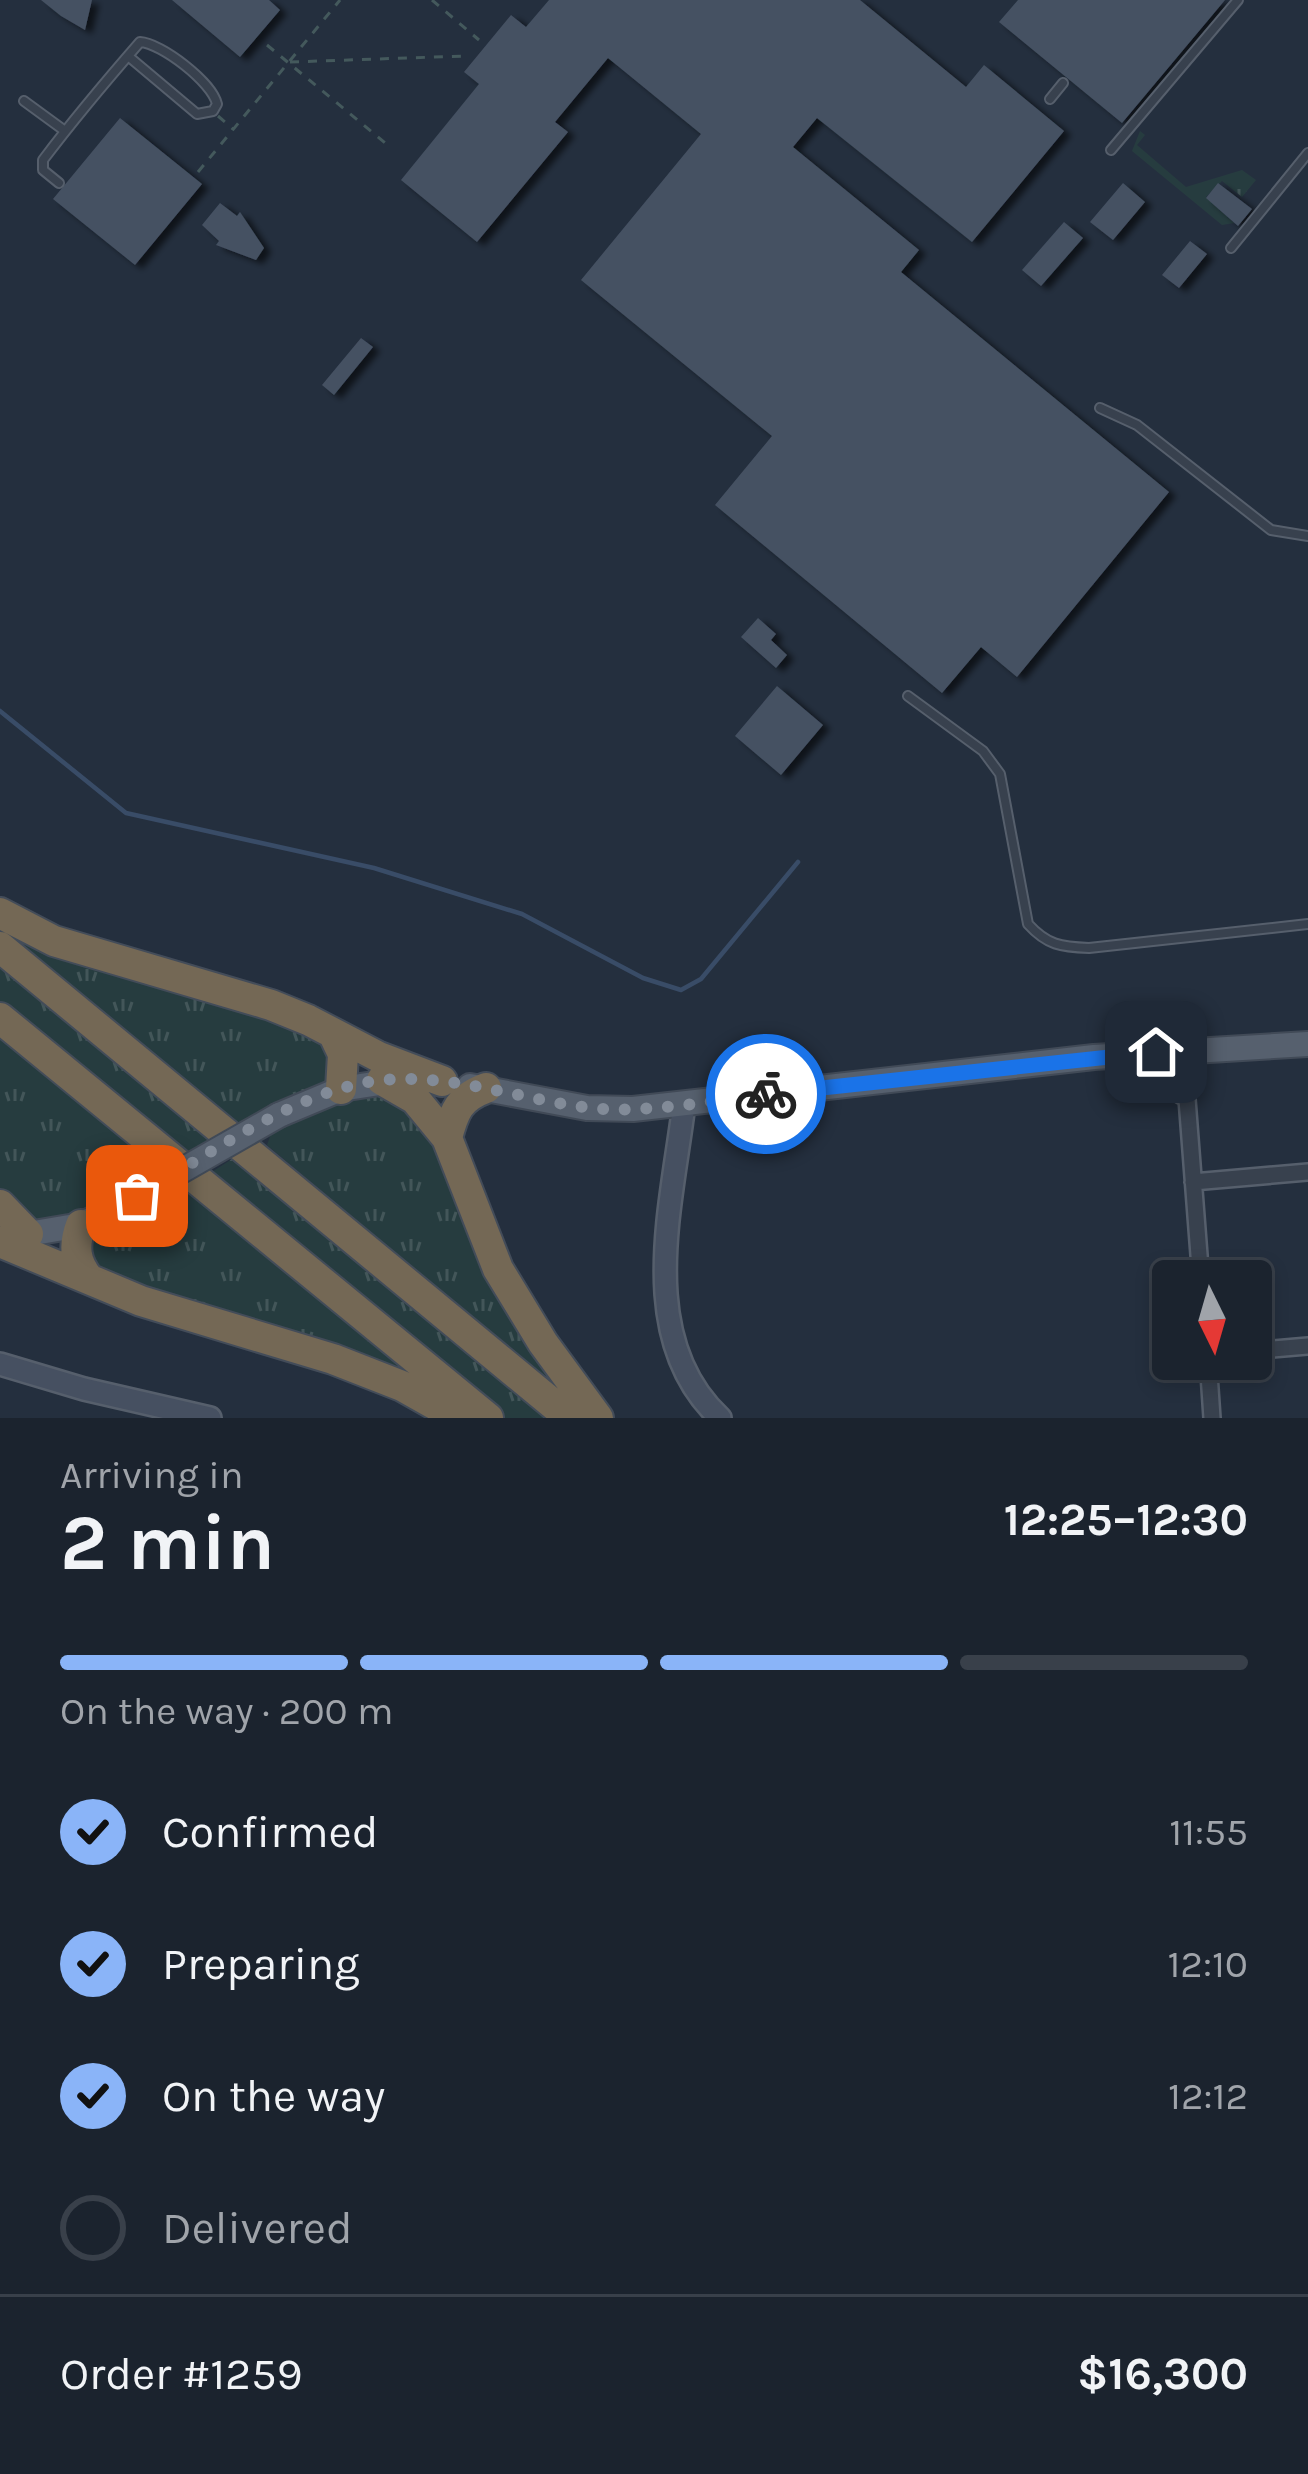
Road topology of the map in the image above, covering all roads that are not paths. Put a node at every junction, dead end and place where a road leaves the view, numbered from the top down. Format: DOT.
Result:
graph roads {
  1 [pos="1238,0"];
  2 [pos="128,56"];
  3 [pos="1063,83"];
  4 [pos="1050,99"];
  5 [pos="24,101"];
  6 [pos="65,131"];
  7 [pos="1112,150"];
  8 [pos="1308,154"];
  9 [pos="58,183"];
  10 [pos="1231,248"];
  11 [pos="1100,408"];
  12 [pos="1308,536"];
  13 [pos="908,696"];
  14 [pos="0,914"];
  15 [pos="1308,924"];
  16 [pos="0,946"];
  17 [pos="0,1018"];
  18 [pos="1308,1033"];
  19 [pos="334,1035"];
  20 [pos="1308,1044"];
  21 [pos="1204,1048"];
  22 [pos="1156,1052"];
  23 [pos="382,1080"];
  24 [pos="442,1081"];
  25 [pos="486,1088"];
  26 [pos="341,1089"];
  27 [pos="684,1104"];
  28 [pos="447,1138"];
  29 [pos="1308,1172"];
  30 [pos="1193,1182"];
  31 [pos="0,1205"];
  32 [pos="81,1225"];
  33 [pos="9,1237"];
  34 [pos="1199,1260"];
  35 [pos="88,1280"];
  36 [pos="1308,1346"];
  37 [pos="1272,1350"];
  38 [pos="0,1364"];
  39 [pos="1209,1380"];
  40 [pos="210,1418"];
  41 [pos="459,1418"];
  42 [pos="488,1418"];
  43 [pos="570,1418"];
  44 [pos="598,1418"];
  45 [pos="720,1418"];
  46 [pos="1212,1418"];
  1 -- 7 [label="lane"];
  2 -- 2 [label="lane"];
  2 -- 6 [label="lane"];
  3 -- 4 [label="lane"];
  5 -- 6 [label="lane"];
  6 -- 9 [label="lane"];
  8 -- 10 [label="lane"];
  11 -- 12 [label="lane"];
  13 -- 15 [label="lane"];
  14 -- 19 [label="highway"];
  16 -- 43 [label="highway"];
  17 -- 42 [label="highway"];
  18 -- 21 [label="main road"];
  19 -- 24 [label="highway"];
  19 -- 26 [label="highway"];
  20 -- 21 [label="main road"];
  21 -- 22 [label="main road"];
  22 -- 27 [label="main road"];
  22 -- 30 [label="street"];
  23 -- 24 [label="main road"];
  23 -- 26 [label="main road"];
  23 -- 28 [label="highway"];
  24 -- 25 [label="main road"];
  25 -- 27 [label="main road"];
  25 -- 28 [label="highway"];
  26 -- 32 [label="main road, bridge"];
  27 -- 45 [label="main road"];
  28 -- 44 [label="highway"];
  29 -- 30 [label="street"];
  30 -- 34 [label="street"];
  31 -- 33 [label="highway"];
  32 -- 33 [label="main road"];
  32 -- 35 [label="highway"];
  33 -- 35 [label="highway"];
  35 -- 41 [label="highway"];
  36 -- 37 [label="street"];
  38 -- 40 [label="main road"];
  39 -- 46 [label="street"];
}
